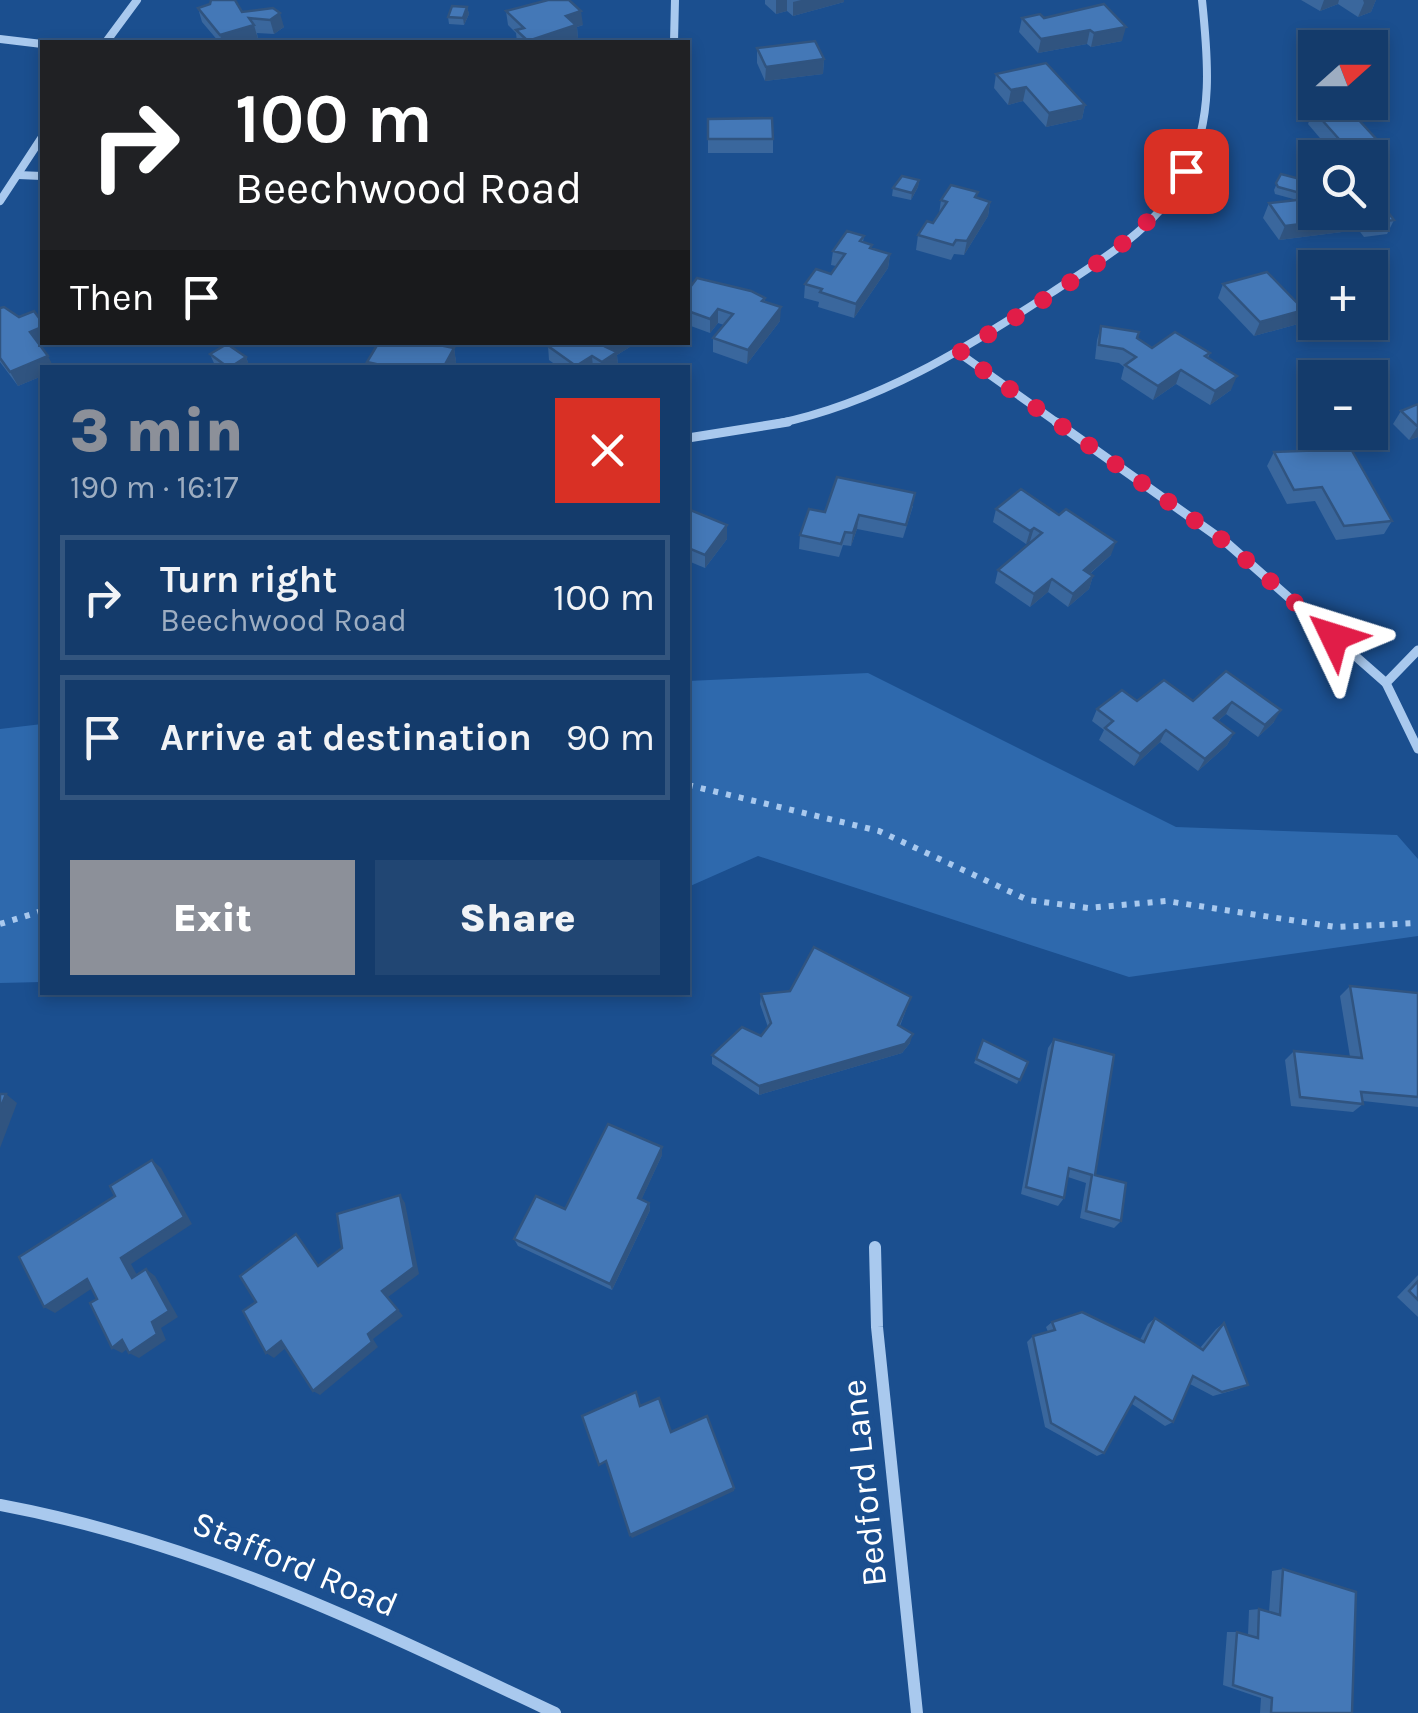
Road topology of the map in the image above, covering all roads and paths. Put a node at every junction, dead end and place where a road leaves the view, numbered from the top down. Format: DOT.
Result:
graph roads {
  1 [pos="137,0"];
  2 [pos="674,0"];
  3 [pos="1202,0"];
  4 [pos="0,39"];
  5 [pos="107,40"];
  6 [pos="674,40"];
  7 [pos="40,44"];
  8 [pos="40,140"];
  9 [pos="18,174"];
  10 [pos="40,176"];
  11 [pos="0,201"];
  12 [pos="959,353"];
  13 [pos="690,438"];
  14 [pos="1418,650"];
  15 [pos="1386,683"];
  16 [pos="1418,749"];
  17 [pos="690,785"];
  18 [pos="40,913"];
  19 [pos="1418,923"];
  20 [pos="0,924"];
  21 [pos="875,1247"];
  22 [pos="0,1505"];
  23 [pos="556,1713"];
  24 [pos="917,1713"];
  1 -- 5 [label="street"];
  2 -- 6 [label="street"];
  3 -- 12 [label="street"];
  4 -- 7 [label="street"];
  8 -- 9 [label="street"];
  9 -- 10 [label="street"];
  9 -- 11 [label="street"];
  12 -- 13 [label="street"];
  12 -- 15 [label="street"];
  14 -- 15 [label="street"];
  15 -- 16 [label="street"];
  17 -- 19 [label="path"];
  18 -- 20 [label="path"];
  21 -- 24 [label="street, Bedford Lane"];
  22 -- 23 [label="street, Stafford Road"];
}
